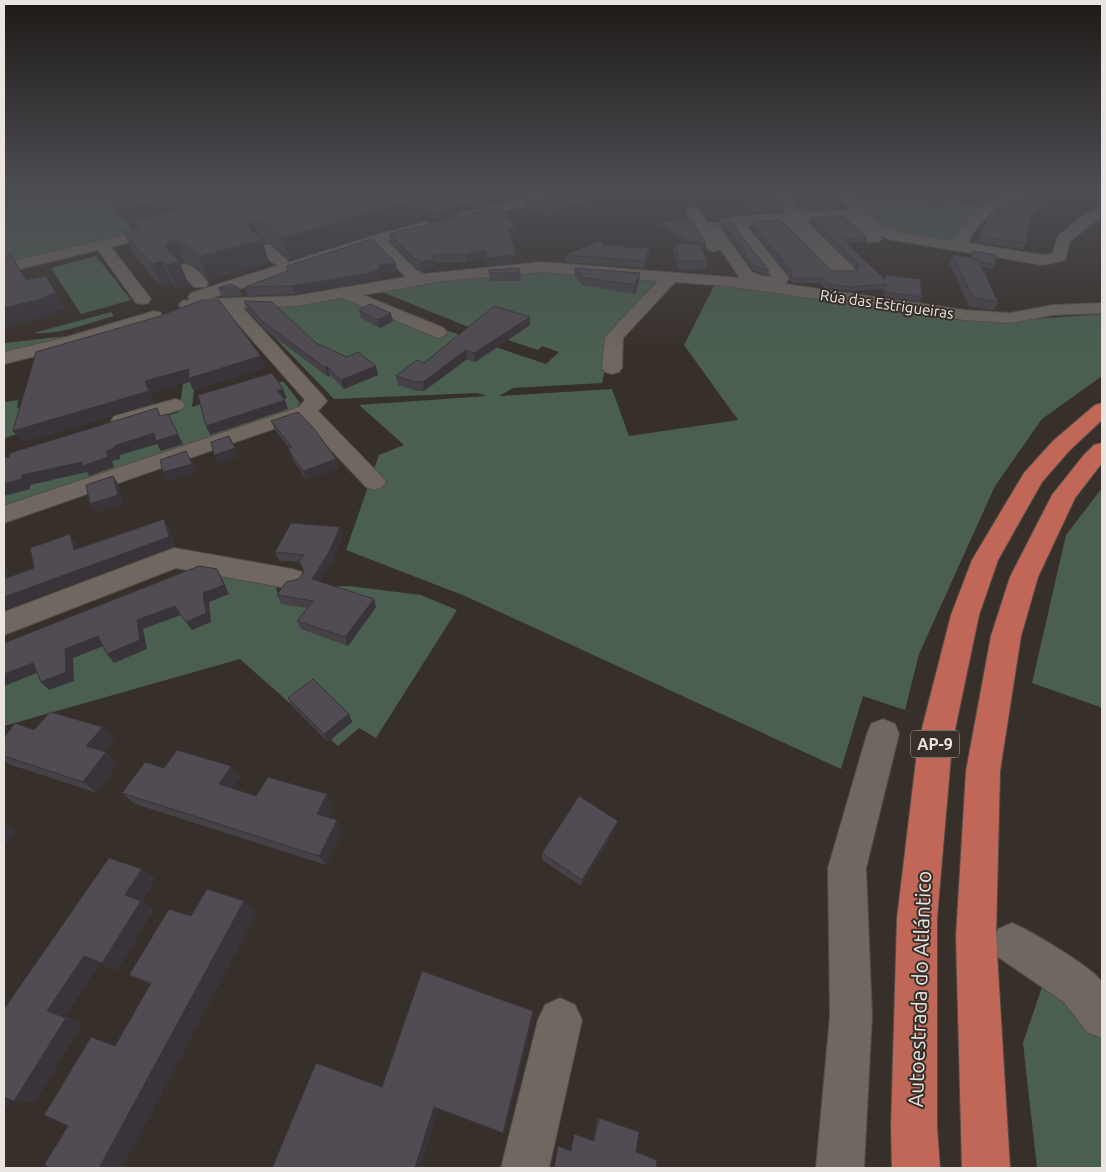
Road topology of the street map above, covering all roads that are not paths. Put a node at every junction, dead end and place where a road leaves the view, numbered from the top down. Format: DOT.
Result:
graph roads {
  1 [pos="98,245"];
  2 [pos="102,245"];
  3 [pos="339,245"];
  4 [pos="381,245"];
  5 [pos="713,245"];
  6 [pos="725,245"];
  7 [pos="755,245"];
  8 [pos="817,245"];
  9 [pos="951,245"];
  10 [pos="1062,245"];
  11 [pos="960,246"];
  12 [pos="819,247"];
  13 [pos="265,248"];
  14 [pos="795,249"];
  15 [pos="778,250"];
  16 [pos="761,252"];
  17 [pos="280,261"];
  18 [pos="4,268"];
  19 [pos="185,268"];
  20 [pos="672,276"];
  21 [pos="421,279"];
  22 [pos="728,281"];
  23 [pos="200,283"];
  24 [pos="344,293"];
  25 [pos="858,300"];
  26 [pos="164,304"];
  27 [pos="231,304"];
  28 [pos="1102,308"];
  29 [pos="438,332"];
  30 [pos="4,342"];
  31 [pos="4,358"];
  32 [pos="612,368"];
  33 [pos="289,369"];
  34 [pos="269,376"];
  35 [pos="175,405"];
  36 [pos="312,406"];
  37 [pos="1102,409"];
  38 [pos="99,428"];
  39 [pos="1102,450"];
  40 [pos="374,482"];
  41 [pos="4,515"];
  42 [pos="186,567"];
  43 [pos="292,579"];
  44 [pos="5,633"];
  45 [pos="883,734"];
  46 [pos="1012,943"];
  47 [pos="1102,1017"];
  48 [pos="560,1020"];
  49 [pos="915,1148"];
  50 [pos="986,1165"];
  51 [pos="525,1168"];
  52 [pos="840,1168"];
  1 -- 18 [label="street"];
  2 -- 26 [label="street"];
  3 -- 26 [label="street"];
  4 -- 21 [label="street"];
  5 -- 22 [label="street"];
  6 -- 16 [label="street"];
  7 -- 16 [label="street"];
  8 -- 12 [label="street"];
  9 -- 11 [label="street"];
  10 -- 11 [label="street"];
  12 -- 14 [label="street"];
  12 -- 25 [label="street"];
  13 -- 17 [label="street"];
  15 -- 16 [label="street"];
  19 -- 23 [label="street"];
  20 -- 21 [label="street, Rúa das Estrigueiras"];
  20 -- 22 [label="street, Rúa das Estrigueiras"];
  20 -- 32 [label="street"];
  21 -- 24 [label="street, Rúa das Estrigueiras"];
  22 -- 25 [label="street, Rúa das Estrigueiras"];
  24 -- 27 [label="street, Rúa das Estrigueiras"];
  24 -- 29 [label="street"];
  25 -- 28 [label="street, Rúa das Estrigueiras"];
  26 -- 27 [label="street, Rúa das Estrigueiras"];
  26 -- 30 [label="street"];
  26 -- 31 [label="street"];
  27 -- 33 [label="street"];
  33 -- 34 [label="street"];
  33 -- 36 [label="street"];
  35 -- 38 [label="street"];
  36 -- 40 [label="street"];
  36 -- 41 [label="street"];
  37 -- 49 [label="highway, Autoestrada do Atlántico / AP-9"];
  39 -- 50 [label="highway"];
  42 -- 44 [label="street"];
  43 -- 44 [label="street"];
  45 -- 52 [label="street"];
  46 -- 47 [label="street"];
  48 -- 51 [label="street"];
}
